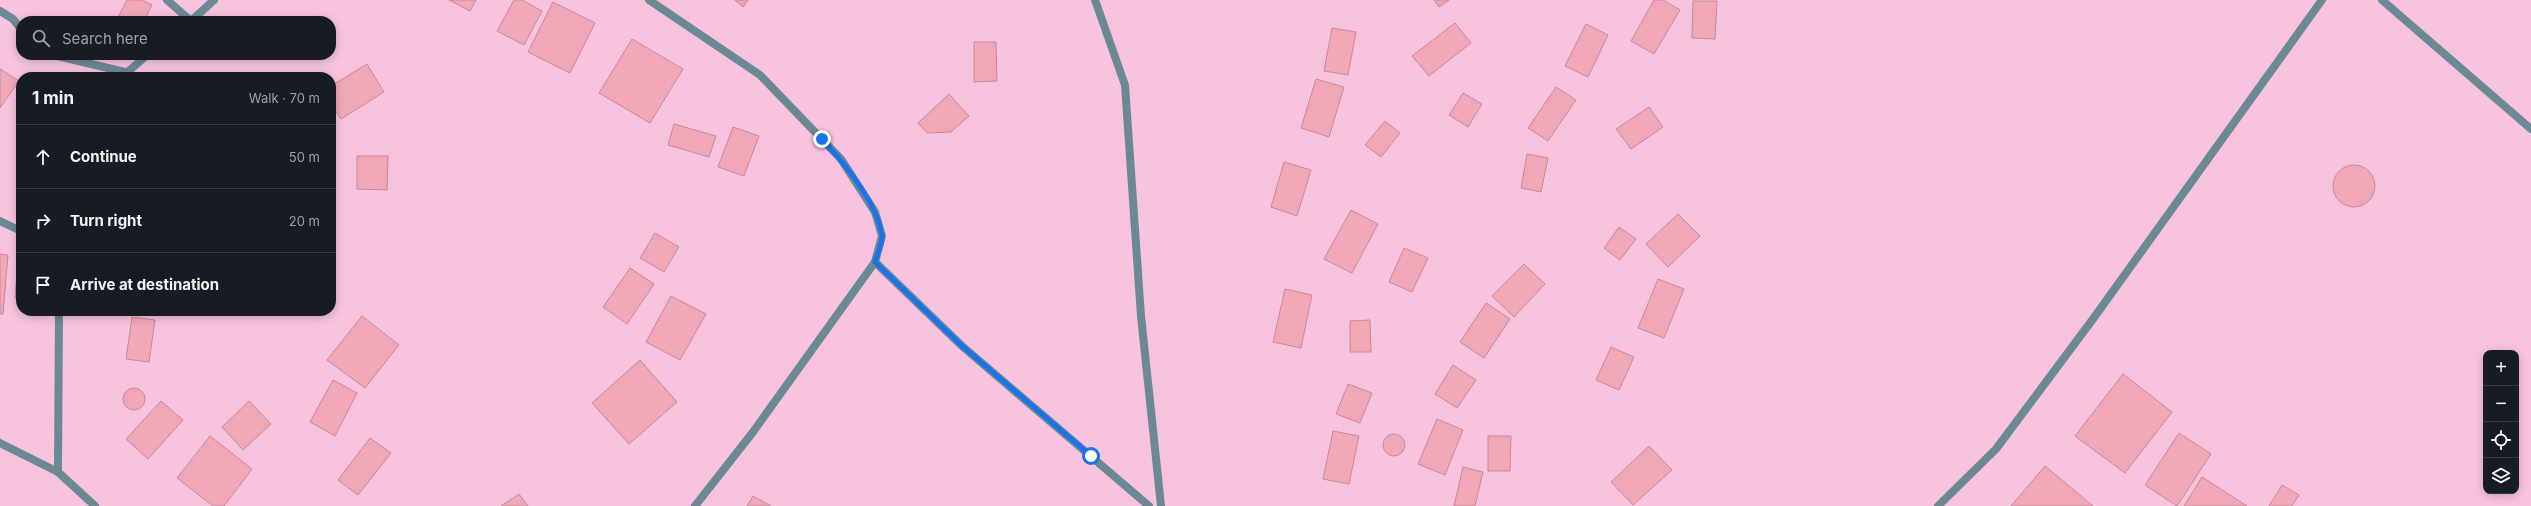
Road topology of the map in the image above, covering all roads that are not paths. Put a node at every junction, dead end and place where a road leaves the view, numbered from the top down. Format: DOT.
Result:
graph roads {
  1 [pos="167,0"];
  2 [pos="214,0"];
  3 [pos="649,0"];
  4 [pos="1095,0"];
  5 [pos="2322,0"];
  6 [pos="2382,0"];
  7 [pos="0,12"];
  8 [pos="185,16"];
  9 [pos="196,16"];
  10 [pos="16,23"];
  11 [pos="71,60"];
  12 [pos="141,60"];
  13 [pos="116,72"];
  14 [pos="126,72"];
  15 [pos="2531,129"];
  16 [pos="0,221"];
  17 [pos="16,229"];
  18 [pos="875,262"];
  19 [pos="59,316"];
  20 [pos="0,443"];
  21 [pos="58,472"];
  22 [pos="95,506"];
  23 [pos="695,506"];
  24 [pos="1149,506"];
  25 [pos="1161,506"];
  26 [pos="1938,506"];
  1 -- 8 [label="street"];
  2 -- 9 [label="street"];
  3 -- 18 [label="street"];
  4 -- 25 [label="street"];
  5 -- 26 [label="street"];
  6 -- 15 [label="street"];
  7 -- 10 [label="street"];
  11 -- 13 [label="street"];
  12 -- 14 [label="street"];
  16 -- 17 [label="street"];
  18 -- 23 [label="street"];
  18 -- 24 [label="street"];
  19 -- 21 [label="street"];
  20 -- 21 [label="street"];
  21 -- 22 [label="street"];
}
